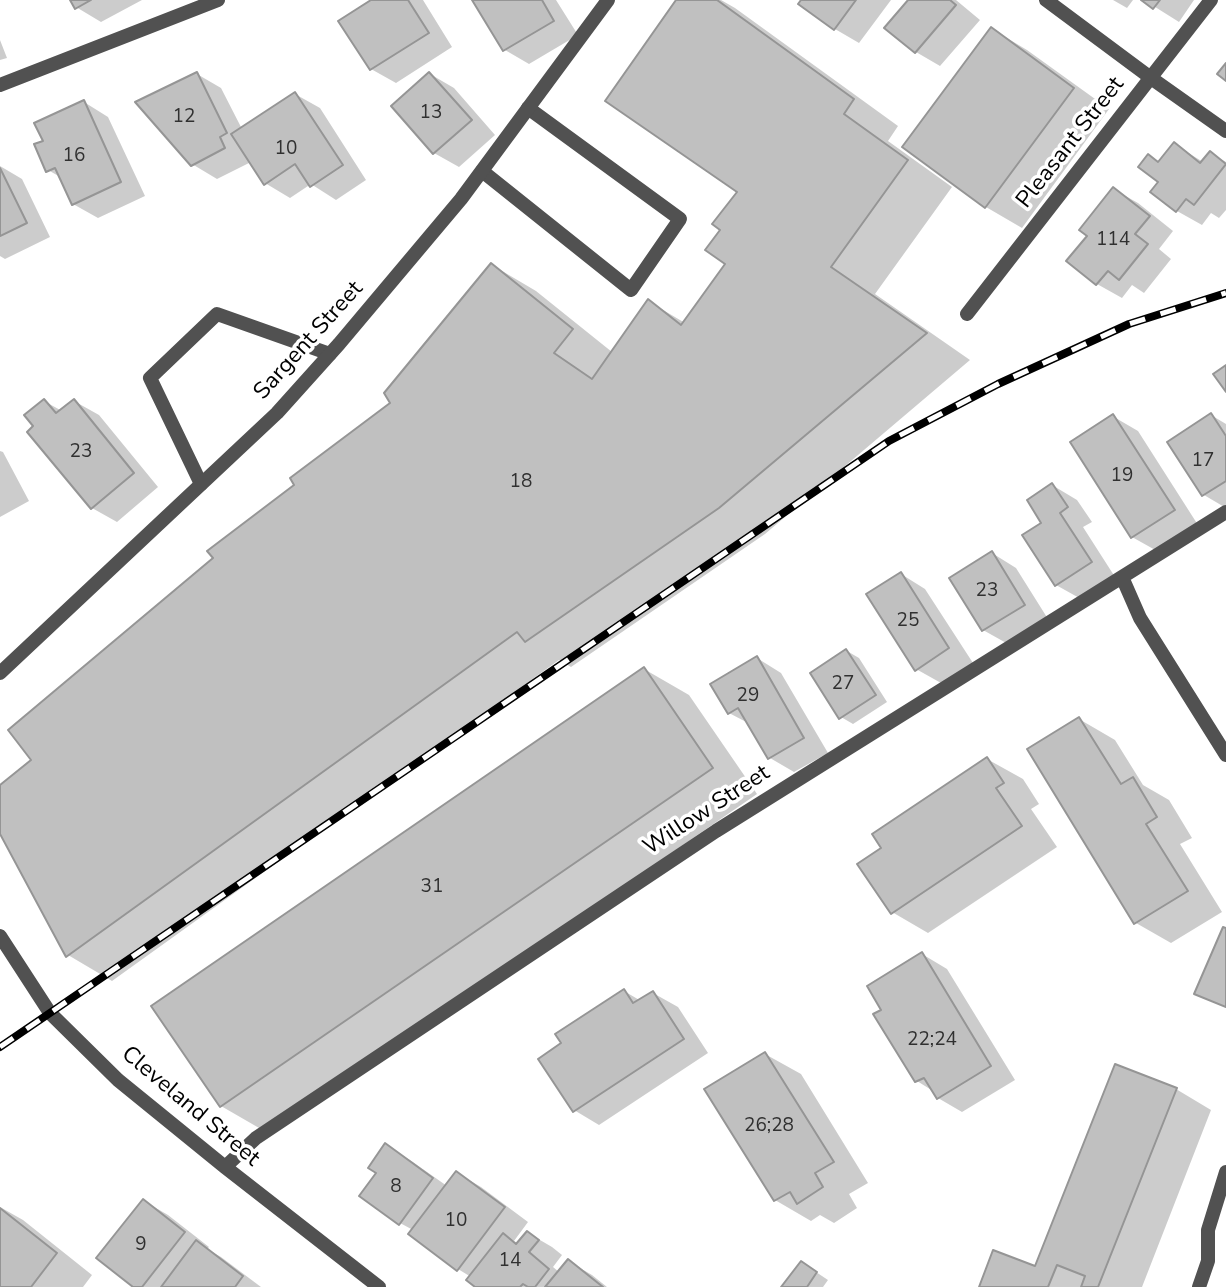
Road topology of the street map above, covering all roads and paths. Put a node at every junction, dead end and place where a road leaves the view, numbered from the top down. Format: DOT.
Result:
graph roads {
  1 [pos="218,0"];
  2 [pos="608,0"];
  3 [pos="1046,0"];
  4 [pos="1211,0"];
  5 [pos="188,5"];
  6 [pos="1151,78"];
  7 [pos="0,85"];
  8 [pos="528,108"];
  9 [pos="1226,131"];
  10 [pos="482,171"];
  11 [pos="967,314"];
  12 [pos="330,354"];
  13 [pos="201,484"];
  14 [pos="1226,512"];
  15 [pos="1122,578"];
  16 [pos="0,673"];
  17 [pos="1226,755"];
  18 [pos="0,936"];
  19 [pos="225,1167"];
  20 [pos="1226,1172"];
  21 [pos="379,1287"];
  22 [pos="1199,1287"];
  1 -- 5 [label="street"];
  2 -- 8 [label="street, Sargent Street"];
  3 -- 6 [label="street"];
  4 -- 6 [label="street, Pleasant Street"];
  5 -- 7 [label="street"];
  6 -- 9 [label="street"];
  6 -- 11 [label="street, Pleasant Street"];
  8 -- 10 [label="street, Sargent Street"];
  8 -- 10 [label="street"];
  10 -- 12 [label="street, Sargent Street"];
  12 -- 13 [label="street, Sargent Street"];
  12 -- 13 [label="street"];
  13 -- 16 [label="street, Sargent Street"];
  14 -- 15 [label="street, Willow Street"];
  15 -- 17 [label="street"];
  15 -- 19 [label="street, Willow Street"];
  18 -- 19 [label="street, Cleveland Street"];
  19 -- 21 [label="street, Cleveland Street"];
  20 -- 22 [label="street"];
}
